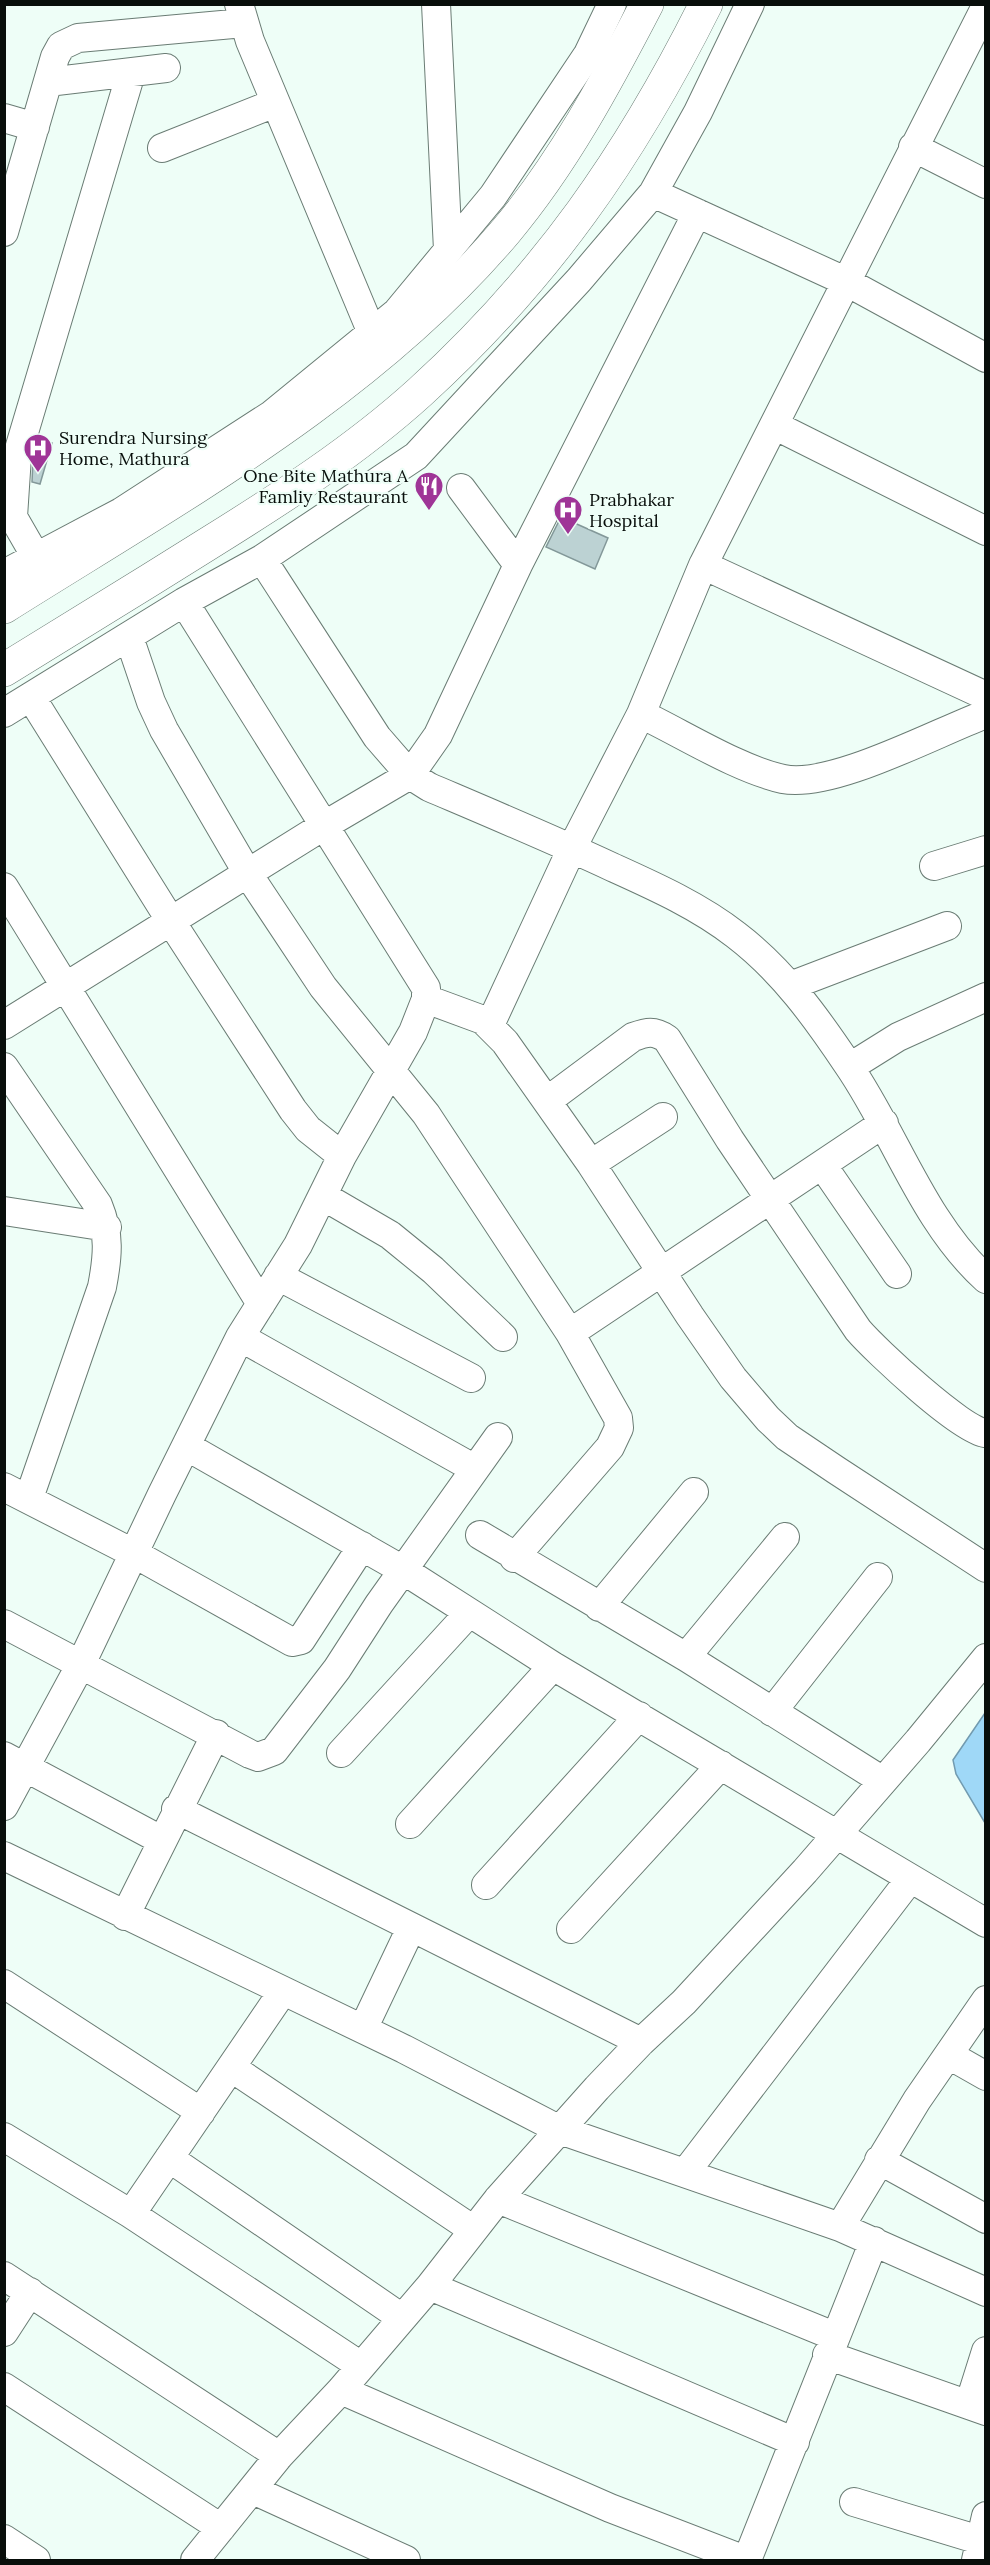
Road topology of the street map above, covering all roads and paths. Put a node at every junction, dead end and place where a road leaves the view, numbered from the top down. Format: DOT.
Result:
graph roads {
  1 [pos="436,4"];
  2 [pos="612,4"];
  3 [pos="647,4"];
  4 [pos="706,4"];
  5 [pos="750,4"];
  6 [pos="986,6"];
  7 [pos="247,10"];
  8 [pos="166,68"];
  9 [pos="131,73"];
  10 [pos="48,82"];
  11 [pos="276,103"];
  12 [pos="4,118"];
  13 [pos="35,126"];
  14 [pos="913,147"];
  15 [pos="162,148"];
  16 [pos="986,184"];
  17 [pos="653,193"];
  18 [pos="697,213"];
  19 [pos="4,232"];
  20 [pos="448,249"];
  21 [pos="845,281"];
  22 [pos="372,333"];
  23 [pos="986,358"];
  24 [pos="774,424"];
  25 [pos="461,488"];
  26 [pos="986,531"];
  27 [pos="36,557"];
  28 [pos="262,560"];
  29 [pos="518,565"];
  30 [pos="703,566"];
  31 [pos="4,574"];
  32 [pos="184,602"];
  33 [pos="4,607"];
  34 [pos="129,637"];
  35 [pos="4,670"];
  36 [pos="986,696"];
  37 [pos="31,697"];
  38 [pos="4,713"];
  39 [pos="641,714"];
  40 [pos="986,714"];
  41 [pos="410,776"];
  42 [pos="325,825"];
  43 [pos="572,848"];
  44 [pos="986,850"];
  45 [pos="934,866"];
  46 [pos="248,874"];
  47 [pos="4,887"];
  48 [pos="172,923"];
  49 [pos="947,926"];
  50 [pos="790,986"];
  51 [pos="65,989"];
  52 [pos="986,997"];
  53 [pos="426,999"];
  54 [pos="4,1025"];
  55 [pos="490,1025"];
  56 [pos="4,1067"];
  57 [pos="850,1067"];
  58 [pos="391,1069"];
  59 [pos="547,1101"];
  60 [pos="663,1117"];
  61 [pos="884,1124"];
  62 [pos="342,1156"];
  63 [pos="591,1164"];
  64 [pos="823,1166"];
  65 [pos="323,1196"];
  66 [pos="771,1200"];
  67 [pos="4,1211"];
  68 [pos="107,1227"];
  69 [pos="661,1274"];
  70 [pos="897,1274"];
  71 [pos="278,1276"];
  72 [pos="984,1276"];
  73 [pos="261,1304"];
  74 [pos="570,1334"];
  75 [pos="240,1337"];
  76 [pos="503,1337"];
  77 [pos="471,1378"];
  78 [pos="986,1433"];
  79 [pos="498,1437"];
  80 [pos="186,1446"];
  81 [pos="475,1469"];
  82 [pos="17,1492"];
  83 [pos="694,1492"];
  84 [pos="480,1535"];
  85 [pos="785,1537"];
  86 [pos="362,1546"];
  87 [pos="135,1554"];
  88 [pos="514,1557"];
  89 [pos="986,1568"];
  90 [pos="403,1570"];
  91 [pos="878,1577"];
  92 [pos="599,1607"];
  93 [pos="469,1613"];
  94 [pos="4,1624"];
  95 [pos="686,1657"];
  96 [pos="986,1658"];
  97 [pos="81,1664"];
  98 [pos="554,1666"];
  99 [pos="772,1712"];
  100 [pos="639,1716"];
  101 [pos="216,1734"];
  102 [pos="341,1754"];
  103 [pos="15,1762"];
  104 [pos="721,1765"];
  105 [pos="883,1781"];
  106 [pos="4,1806"];
  107 [pos="176,1809"];
  108 [pos="410,1824"];
  109 [pos="838,1835"];
  110 [pos="161,1840"];
  111 [pos="4,1856"];
  112 [pos="910,1879"];
  113 [pos="486,1885"];
  114 [pos="125,1916"];
  115 [pos="986,1923"];
  116 [pos="411,1928"];
  117 [pos="572,1929"];
  118 [pos="4,1984"];
  119 [pos="283,1991"];
  120 [pos="986,2000"];
  121 [pos="363,2029"];
  122 [pos="641,2042"];
  123 [pos="949,2055"];
  124 [pos="232,2068"];
  125 [pos="986,2076"];
  126 [pos="201,2112"];
  127 [pos="560,2130"];
  128 [pos="4,2137"];
  129 [pos="170,2158"];
  130 [pos="879,2160"];
  131 [pos="685,2173"];
  132 [pos="498,2199"];
  133 [pos="131,2214"];
  134 [pos="986,2219"];
  135 [pos="840,2227"];
  136 [pos="472,2229"];
  137 [pos="874,2241"];
  138 [pos="4,2276"];
  139 [pos="430,2286"];
  140 [pos="30,2292"];
  141 [pos="986,2292"];
  142 [pos="402,2318"];
  143 [pos="4,2332"];
  144 [pos="830,2346"];
  145 [pos="986,2351"];
  146 [pos="361,2367"];
  147 [pos="4,2387"];
  148 [pos="340,2390"];
  149 [pos="977,2408"];
  150 [pos="795,2442"];
  151 [pos="279,2456"];
  152 [pos="253,2490"];
  153 [pos="854,2502"];
  154 [pos="221,2528"];
  155 [pos="4,2539"];
  156 [pos="982,2540"];
  157 [pos="36,2560"];
  158 [pos="195,2560"];
  159 [pos="406,2560"];
  160 [pos="746,2560"];
  1 -- 20 [label="street"];
  2 -- 20 [label="street"];
  3 -- 33 [label="highway"];
  4 -- 35 [label="highway"];
  5 -- 17 [label="street"];
  6 -- 14 [label="street"];
  7 -- 10 [label="street"];
  7 -- 11 [label="street"];
  8 -- 9 [label="street"];
  9 -- 10 [label="street"];
  9 -- 27 [label="street"];
  10 -- 13 [label="street"];
  11 -- 15 [label="street"];
  11 -- 22 [label="street"];
  12 -- 13 [label="street"];
  13 -- 19 [label="street"];
  14 -- 16 [label="street"];
  14 -- 21 [label="street"];
  17 -- 18 [label="street"];
  17 -- 28 [label="street"];
  18 -- 21 [label="street"];
  18 -- 29 [label="street"];
  20 -- 22 [label="street"];
  21 -- 23 [label="street"];
  21 -- 24 [label="street"];
  22 -- 27 [label="street"];
  24 -- 26 [label="street"];
  24 -- 30 [label="street"];
  25 -- 29 [label="street"];
  27 -- 31 [label="street"];
  28 -- 32 [label="street"];
  28 -- 41 [label="street"];
  29 -- 41 [label="street"];
  30 -- 36 [label="street"];
  30 -- 39 [label="street"];
  32 -- 34 [label="street"];
  32 -- 42 [label="street"];
  34 -- 37 [label="street"];
  34 -- 46 [label="street"];
  37 -- 38 [label="street"];
  37 -- 48 [label="street"];
  39 -- 40 [label="street"];
  39 -- 43 [label="street"];
  41 -- 42 [label="street"];
  41 -- 43 [label="street"];
  42 -- 46 [label="street"];
  42 -- 53 [label="street"];
  43 -- 50 [label="street"];
  43 -- 55 [label="street"];
  44 -- 45 [label="street"];
  46 -- 48 [label="street"];
  46 -- 58 [label="street"];
  47 -- 51 [label="street"];
  48 -- 51 [label="street"];
  48 -- 62 [label="street"];
  49 -- 50 [label="street"];
  50 -- 57 [label="street"];
  51 -- 54 [label="street"];
  51 -- 73 [label="street"];
  52 -- 57 [label="street"];
  53 -- 55 [label="street"];
  53 -- 58 [label="street"];
  55 -- 59 [label="street"];
  56 -- 68 [label="street"];
  57 -- 61 [label="street"];
  58 -- 62 [label="street"];
  58 -- 74 [label="street"];
  59 -- 63 [label="street"];
  59 -- 66 [label="street"];
  60 -- 63 [label="street"];
  61 -- 64 [label="street"];
  61 -- 72 [label="street"];
  62 -- 65 [label="street"];
  63 -- 69 [label="street"];
  64 -- 66 [label="street"];
  64 -- 70 [label="street"];
  65 -- 71 [label="street"];
  65 -- 76 [label="street"];
  66 -- 69 [label="street"];
  66 -- 78 [label="street"];
  67 -- 68 [label="street"];
  68 -- 82 [label="street"];
  69 -- 74 [label="street"];
  69 -- 89 [label="street"];
  71 -- 73 [label="street"];
  71 -- 77 [label="street"];
  73 -- 75 [label="street"];
  74 -- 88 [label="street"];
  75 -- 80 [label="street"];
  75 -- 81 [label="street"];
  79 -- 81 [label="street"];
  80 -- 86 [label="street"];
  80 -- 87 [label="street"];
  81 -- 90 [label="street"];
  82 -- 87 [label="street"];
  83 -- 92 [label="street"];
  84 -- 88 [label="street"];
  85 -- 95 [label="street"];
  86 -- 87 [label="street"];
  86 -- 90 [label="street"];
  87 -- 97 [label="street"];
  88 -- 92 [label="street"];
  90 -- 93 [label="street"];
  90 -- 101 [label="street"];
  91 -- 99 [label="street"];
  92 -- 95 [label="street"];
  93 -- 98 [label="street"];
  93 -- 102 [label="street"];
  94 -- 97 [label="street"];
  95 -- 99 [label="street"];
  96 -- 105 [label="street"];
  97 -- 101 [label="street"];
  97 -- 103 [label="street"];
  98 -- 100 [label="street"];
  98 -- 108 [label="street"];
  99 -- 105 [label="street"];
  100 -- 104 [label="street"];
  100 -- 113 [label="street"];
  101 -- 107 [label="street"];
  103 -- 106 [label="street"];
  103 -- 110 [label="street"];
  104 -- 109 [label="street"];
  104 -- 117 [label="street"];
  105 -- 109 [label="street"];
  107 -- 110 [label="street"];
  107 -- 116 [label="street"];
  109 -- 112 [label="street"];
  109 -- 122 [label="street"];
  110 -- 114 [label="street"];
  111 -- 114 [label="street"];
  112 -- 115 [label="street"];
  112 -- 131 [label="street"];
  114 -- 119 [label="street"];
  116 -- 121 [label="street"];
  116 -- 122 [label="street"];
  118 -- 126 [label="street"];
  119 -- 121 [label="street"];
  119 -- 124 [label="street"];
  120 -- 123 [label="street"];
  121 -- 127 [label="street"];
  122 -- 127 [label="street"];
  123 -- 125 [label="street"];
  123 -- 130 [label="street"];
  124 -- 126 [label="street"];
  124 -- 136 [label="street"];
  126 -- 129 [label="street"];
  127 -- 131 [label="street"];
  127 -- 132 [label="street"];
  128 -- 133 [label="street"];
  129 -- 133 [label="street"];
  129 -- 142 [label="street"];
  130 -- 134 [label="street"];
  130 -- 135 [label="street"];
  131 -- 135 [label="street"];
  132 -- 136 [label="street"];
  132 -- 144 [label="street"];
  133 -- 146 [label="street"];
  135 -- 137 [label="street"];
  136 -- 139 [label="street"];
  137 -- 141 [label="street"];
  137 -- 144 [label="street"];
  138 -- 140 [label="street"];
  139 -- 142 [label="street"];
  139 -- 150 [label="street"];
  140 -- 143 [label="street"];
  140 -- 151 [label="street"];
  142 -- 146 [label="street"];
  144 -- 149 [label="street"];
  144 -- 150 [label="street"];
  145 -- 149 [label="street"];
  146 -- 148 [label="street"];
  147 -- 154 [label="street"];
  148 -- 151 [label="street"];
  148 -- 160 [label="street"];
  150 -- 160 [label="street"];
  151 -- 152 [label="street"];
  152 -- 154 [label="street"];
  152 -- 159 [label="street"];
  153 -- 156 [label="street"];
  154 -- 158 [label="street"];
  155 -- 157 [label="street"];
}
